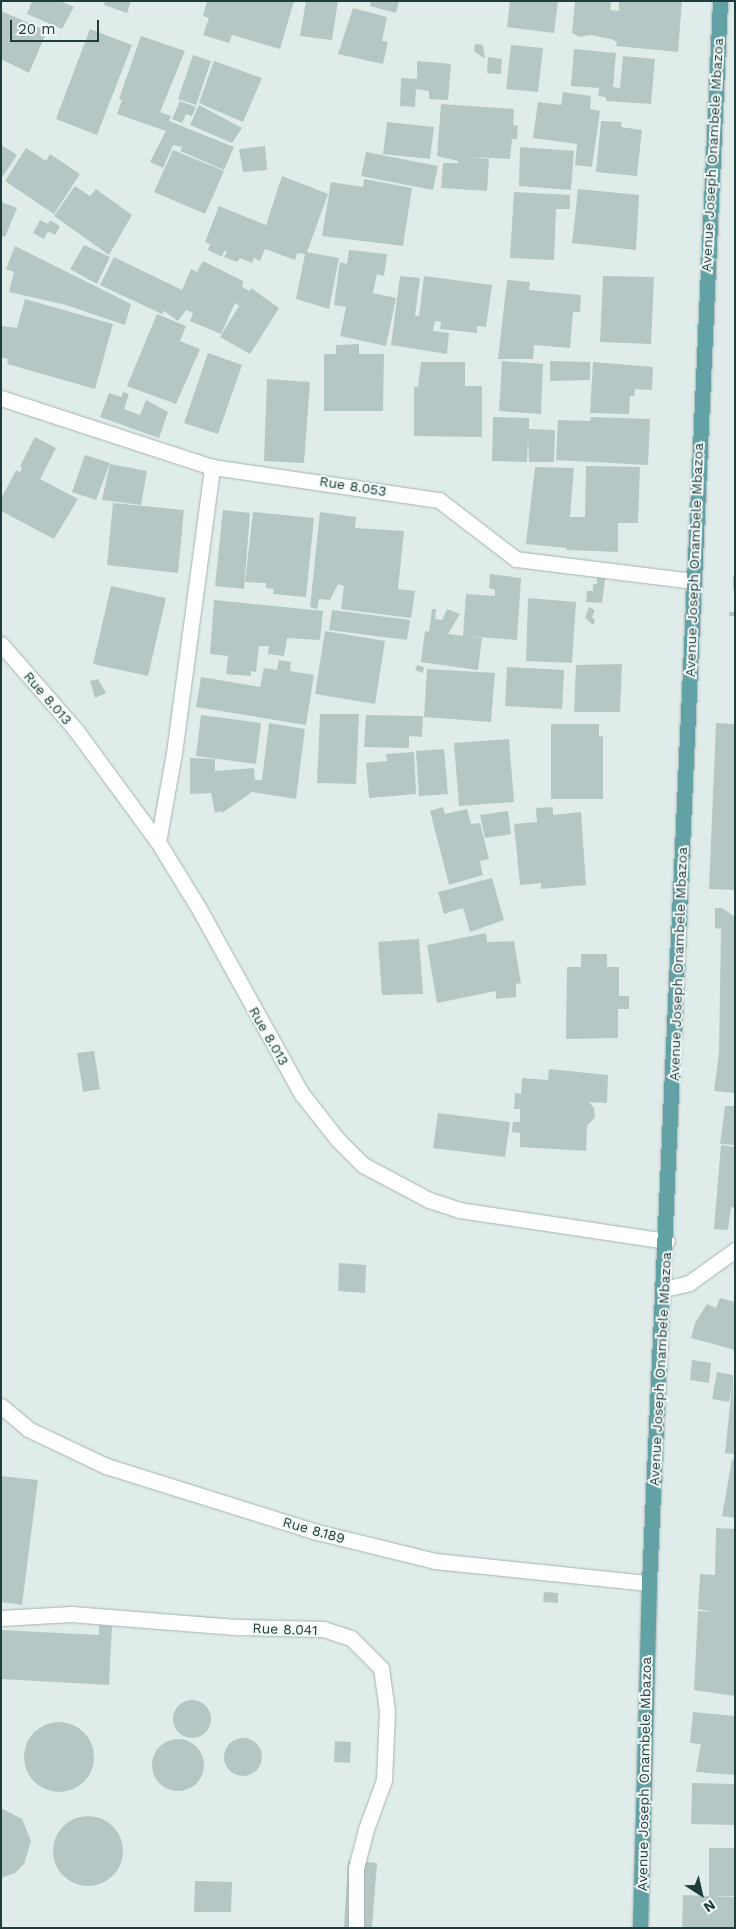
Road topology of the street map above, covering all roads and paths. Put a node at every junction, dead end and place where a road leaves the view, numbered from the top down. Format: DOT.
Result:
graph roads {
  1 [pos="720,1"];
  2 [pos="1,398"];
  3 [pos="212,467"];
  4 [pos="694,581"];
  5 [pos="1,644"];
  6 [pos="158,842"];
  7 [pos="667,1241"];
  8 [pos="735,1250"];
  9 [pos="664,1289"];
  10 [pos="1,1406"];
  11 [pos="649,1583"];
  12 [pos="1,1618"];
  13 [pos="356,1928"];
  14 [pos="640,1928"];
  1 -- 4 [label="main road, Avenue Joseph Onambele Mbazoa"];
  2 -- 3 [label="street, Rue 8.053"];
  3 -- 4 [label="street, Rue 8.053"];
  3 -- 6 [label="street"];
  4 -- 7 [label="main road, Avenue Joseph Onambele Mbazoa"];
  5 -- 6 [label="street, Rue 8.013"];
  6 -- 7 [label="street, Rue 8.013"];
  7 -- 9 [label="main road, Avenue Joseph Onambele Mbazoa"];
  8 -- 9 [label="street"];
  9 -- 11 [label="main road, Avenue Joseph Onambele Mbazoa"];
  10 -- 11 [label="street, Rue 8.189"];
  11 -- 14 [label="main road, Avenue Joseph Onambele Mbazoa"];
  12 -- 13 [label="street, Rue 8.041"];
}
